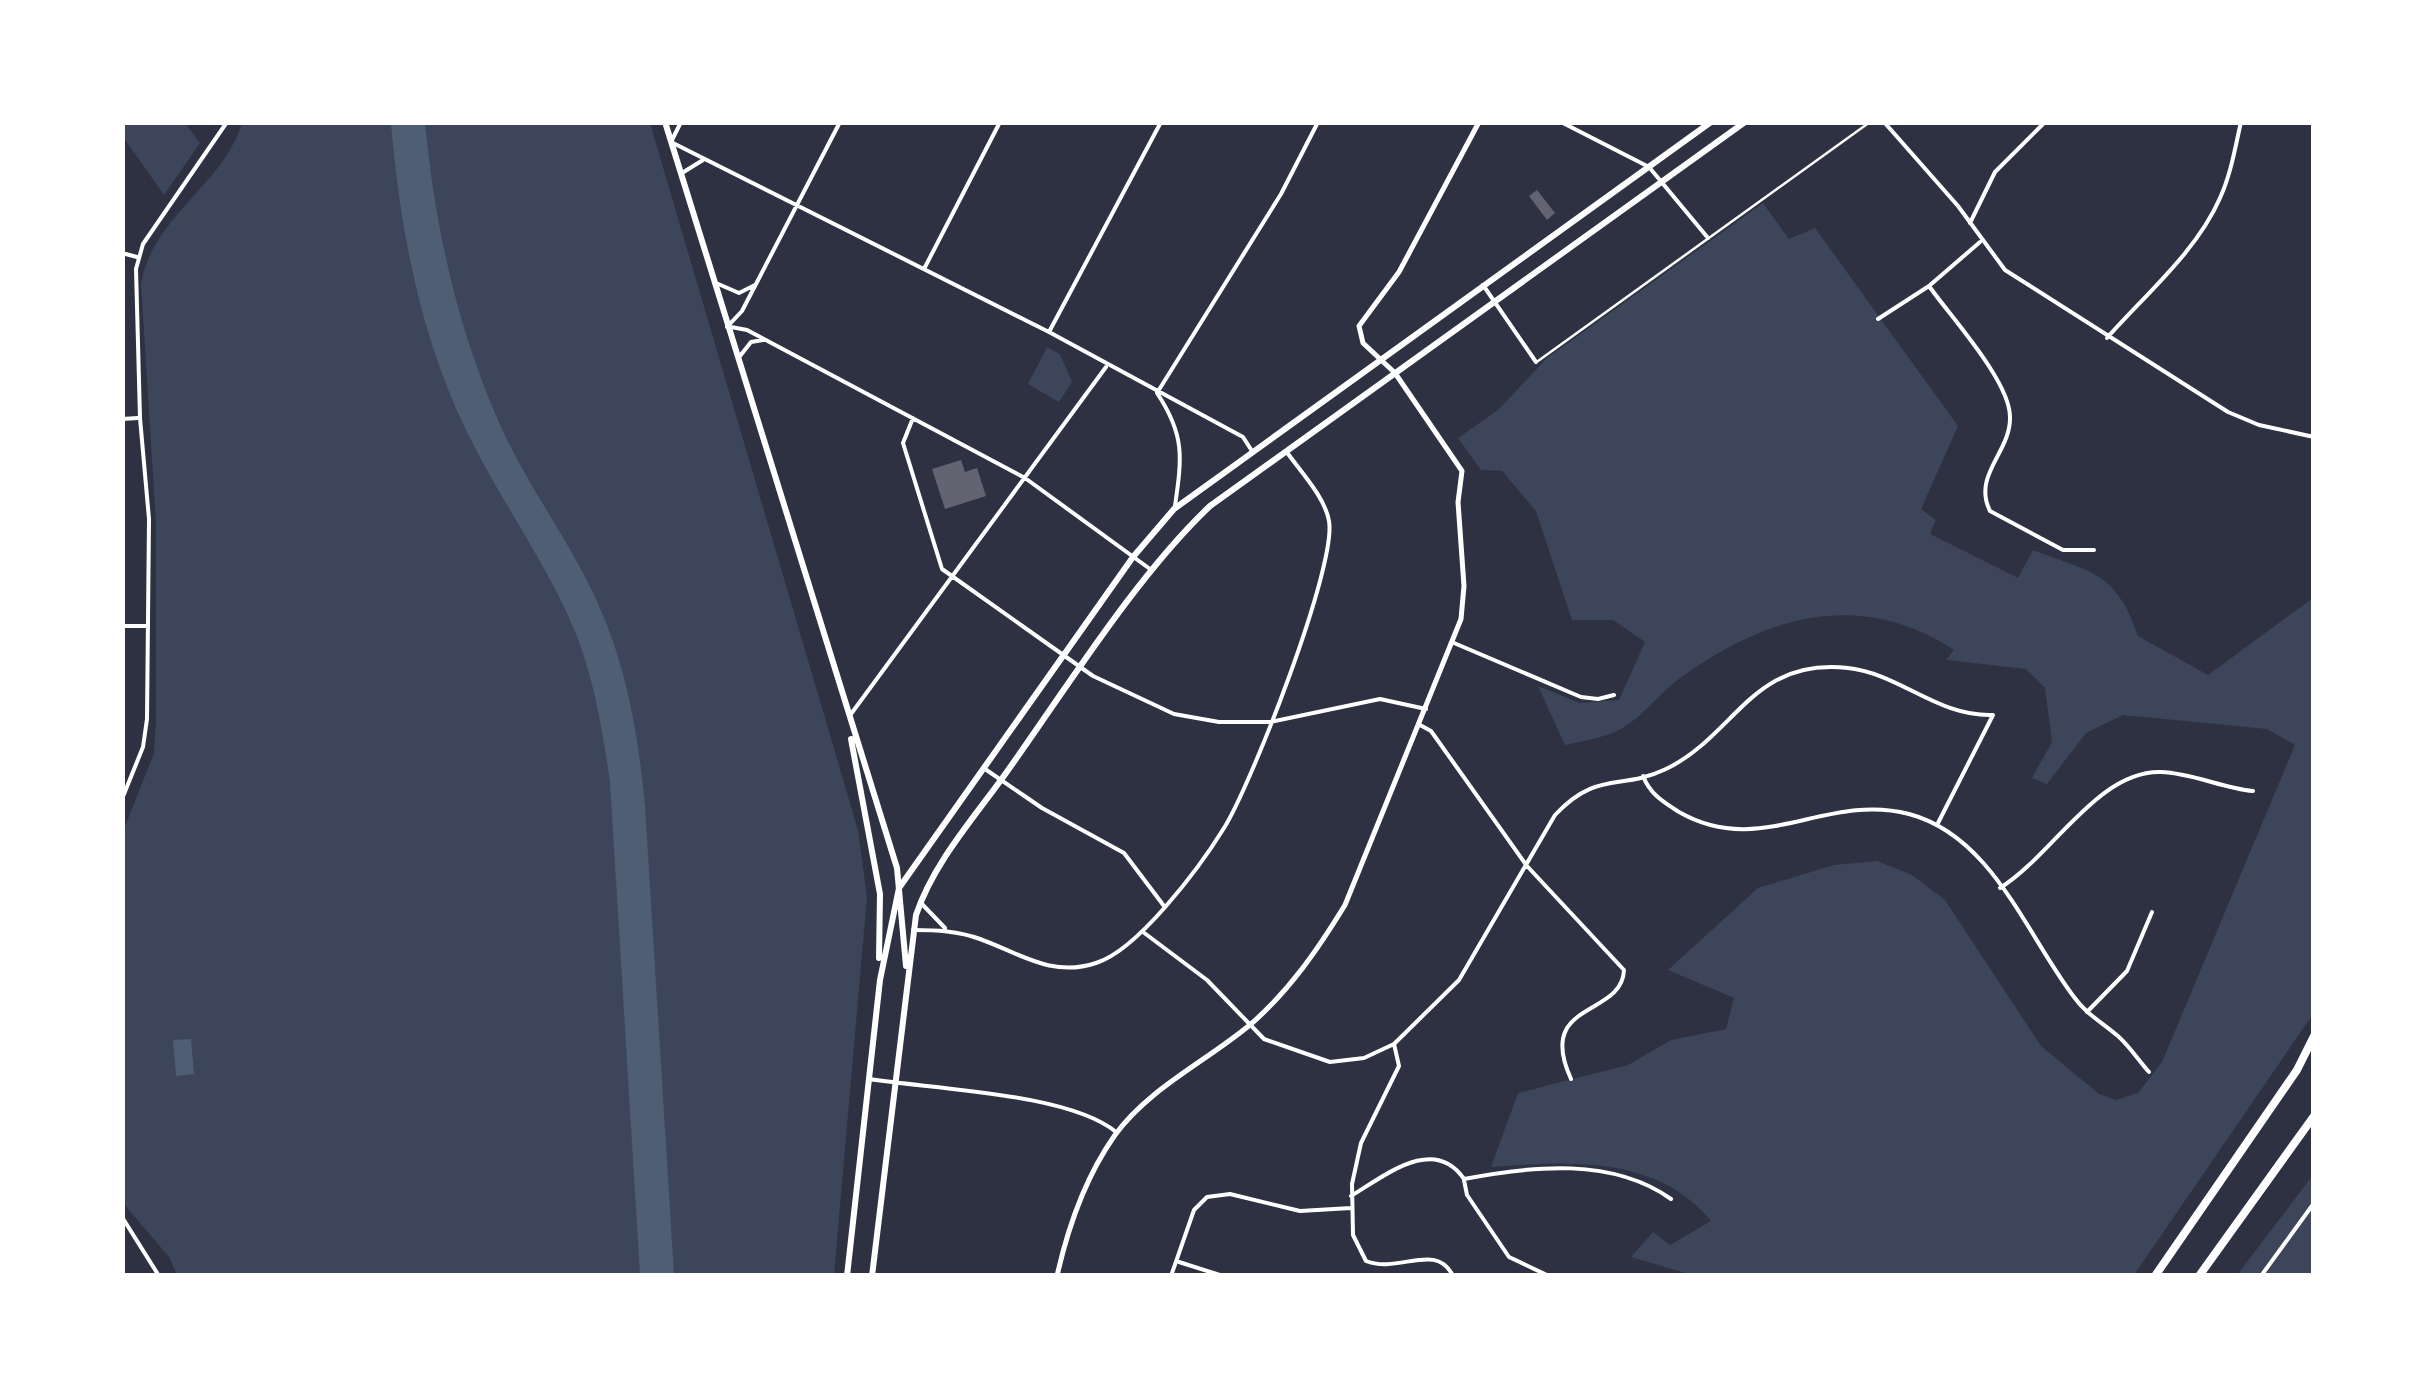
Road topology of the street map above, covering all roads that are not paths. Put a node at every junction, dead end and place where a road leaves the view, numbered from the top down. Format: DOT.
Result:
graph roads {
  1 [pos="227,122"];
  2 [pos="665,122"];
  3 [pos="681,122"];
  4 [pos="840,122"];
  5 [pos="1000,122"];
  6 [pos="1161,122"];
  7 [pos="1318,122"];
  8 [pos="1479,122"];
  9 [pos="1711,122"];
  10 [pos="1745,122"];
  11 [pos="1870,122"];
  12 [pos="1884,122"];
  13 [pos="2046,122"];
  14 [pos="2241,122"];
  15 [pos="1562,123"];
  16 [pos="671,142"];
  17 [pos="707,160"];
  18 [pos="1648,167"];
  19 [pos="681,174"];
  20 [pos="1664,180"];
  21 [pos="797,206"];
  22 [pos="1970,224"];
  23 [pos="1708,238"];
  24 [pos="1980,242"];
  25 [pos="122,253"];
  26 [pos="138,258"];
  27 [pos="924,269"];
  28 [pos="713,280"];
  29 [pos="758,282"];
  30 [pos="1483,285"];
  31 [pos="1929,286"];
  32 [pos="1494,302"];
  33 [pos="1878,319"];
  34 [pos="727,327"];
  35 [pos="1048,332"];
  36 [pos="2107,338"];
  37 [pos="767,340"];
  38 [pos="738,360"];
  39 [pos="1380,361"];
  40 [pos="1536,362"];
  41 [pos="1107,367"];
  42 [pos="1395,373"];
  43 [pos="1156,393"];
  44 [pos="140,418"];
  45 [pos="913,418"];
  46 [pos="122,419"];
  47 [pos="2314,437"];
  48 [pos="1252,451"];
  49 [pos="1286,451"];
  50 [pos="1025,478"];
  51 [pos="1174,508"];
  52 [pos="2094,550"];
  53 [pos="1133,557"];
  54 [pos="1154,572"];
  55 [pos="953,576"];
  56 [pos="122,626"];
  57 [pos="146,626"];
  58 [pos="1454,643"];
  59 [pos="1061,655"];
  60 [pos="1080,668"];
  61 [pos="1614,694"];
  62 [pos="1427,709"];
  63 [pos="848,718"];
  64 [pos="1270,722"];
  65 [pos="1420,725"];
  66 [pos="981,766"];
  67 [pos="1643,776"];
  68 [pos="1001,780"];
  69 [pos="2253,791"];
  70 [pos="122,799"];
  71 [pos="1937,825"];
  72 [pos="1527,866"];
  73 [pos="899,888"];
  74 [pos="2000,888"];
  75 [pos="920,902"];
  76 [pos="1164,906"];
  77 [pos="2152,912"];
  78 [pos="913,930"];
  79 [pos="949,931"];
  80 [pos="1143,932"];
  81 [pos="880,980"];
  82 [pos="906,988"];
  83 [pos="2087,1012"];
  84 [pos="1250,1025"];
  85 [pos="2314,1036"];
  86 [pos="1394,1044"];
  87 [pos="2314,1049"];
  88 [pos="2296,1070"];
  89 [pos="2148,1072"];
  90 [pos="869,1079"];
  91 [pos="1572,1079"];
  92 [pos="893,1083"];
  93 [pos="2314,1119"];
  94 [pos="1117,1132"];
  95 [pos="1464,1179"];
  96 [pos="1351,1196"];
  97 [pos="1671,1199"];
  98 [pos="2314,1202"];
  99 [pos="1351,1208"];
  100 [pos="122,1216"];
  101 [pos="1179,1262"];
  102 [pos="159,1276"];
  103 [pos="848,1276"];
  104 [pos="872,1276"];
  105 [pos="1057,1276"];
  106 [pos="1171,1276"];
  107 [pos="1223,1276"];
  108 [pos="1452,1276"];
  109 [pos="1549,1276"];
  110 [pos="2155,1276"];
  111 [pos="2199,1276"];
  112 [pos="2261,1276"];
  1 -- 26 [label="street"];
  2 -- 16 [label="main road"];
  3 -- 16 [label="street"];
  4 -- 21 [label="street"];
  5 -- 27 [label="street"];
  6 -- 35 [label="street"];
  7 -- 43 [label="street"];
  8 -- 39 [label="street"];
  9 -- 18 [label="main road"];
  10 -- 20 [label="main road"];
  11 -- 23 [label="lane"];
  12 -- 22 [label="street"];
  13 -- 22 [label="street"];
  14 -- 36 [label="street"];
  15 -- 18 [label="street"];
  16 -- 17 [label="street"];
  16 -- 19 [label="main road"];
  17 -- 19 [label="street"];
  17 -- 21 [label="street"];
  18 -- 20 [label="street"];
  18 -- 30 [label="main road"];
  19 -- 28 [label="main road"];
  20 -- 23 [label="street"];
  20 -- 32 [label="main road"];
  21 -- 27 [label="street"];
  21 -- 29 [label="street"];
  22 -- 24 [label="street"];
  23 -- 40 [label="lane"];
  24 -- 31 [label="street"];
  24 -- 36 [label="street"];
  25 -- 26 [label="street"];
  26 -- 44 [label="street"];
  27 -- 35 [label="street"];
  28 -- 29 [label="street"];
  28 -- 34 [label="main road"];
  29 -- 34 [label="street"];
  30 -- 32 [label="street"];
  30 -- 39 [label="main road"];
  31 -- 33 [label="street"];
  31 -- 52 [label="street"];
  32 -- 40 [label="street"];
  32 -- 42 [label="main road"];
  34 -- 37 [label="street"];
  34 -- 38 [label="main road"];
  35 -- 41 [label="street"];
  36 -- 47 [label="street"];
  37 -- 38 [label="street"];
  37 -- 45 [label="street"];
  38 -- 63 [label="main road"];
  39 -- 42 [label="street"];
  39 -- 48 [label="main road"];
  41 -- 43 [label="street"];
  41 -- 50 [label="street"];
  42 -- 49 [label="main road"];
  42 -- 58 [label="street"];
  43 -- 48 [label="street"];
  43 -- 51 [label="street"];
  44 -- 46 [label="street"];
  44 -- 57 [label="street"];
  45 -- 50 [label="street"];
  45 -- 55 [label="street"];
  48 -- 51 [label="main road"];
  49 -- 54 [label="main road"];
  49 -- 64 [label="street"];
  50 -- 53 [label="street"];
  50 -- 55 [label="street"];
  51 -- 53 [label="main road"];
  53 -- 54 [label="street"];
  53 -- 59 [label="main road"];
  54 -- 60 [label="main road"];
  55 -- 59 [label="street"];
  55 -- 63 [label="street"];
  56 -- 57 [label="street"];
  57 -- 70 [label="street"];
  58 -- 61 [label="street"];
  58 -- 62 [label="street"];
  59 -- 60 [label="street"];
  59 -- 66 [label="main road"];
  60 -- 64 [label="street"];
  60 -- 68 [label="main road"];
  62 -- 64 [label="street"];
  62 -- 65 [label="street"];
  63 -- 73 [label="main road"];
  63 -- 81 [label="main road"];
  64 -- 76 [label="street"];
  65 -- 72 [label="street"];
  65 -- 84 [label="street"];
  66 -- 68 [label="street"];
  66 -- 73 [label="main road"];
  67 -- 71 [label="street"];
  67 -- 71 [label="street"];
  67 -- 72 [label="street"];
  68 -- 75 [label="main road"];
  68 -- 76 [label="street"];
  69 -- 74 [label="street"];
  71 -- 74 [label="street"];
  72 -- 86 [label="street"];
  72 -- 91 [label="street"];
  73 -- 81 [label="main road"];
  73 -- 82 [label="main road"];
  74 -- 83 [label="street"];
  75 -- 78 [label="main road"];
  75 -- 79 [label="street"];
  76 -- 80 [label="street"];
  77 -- 83 [label="street"];
  78 -- 79 [label="street"];
  78 -- 82 [label="main road"];
  79 -- 80 [label="street"];
  80 -- 84 [label="street"];
  81 -- 90 [label="main road"];
  82 -- 92 [label="main road"];
  83 -- 89 [label="street"];
  84 -- 86 [label="street"];
  84 -- 94 [label="street"];
  85 -- 88 [label="highway"];
  86 -- 96 [label="street"];
  87 -- 88 [label="highway"];
  88 -- 110 [label="highway"];
  90 -- 92 [label="street"];
  90 -- 103 [label="main road"];
  92 -- 94 [label="street"];
  92 -- 104 [label="main road"];
  93 -- 111 [label="highway"];
  94 -- 105 [label="street"];
  95 -- 96 [label="street"];
  95 -- 97 [label="street"];
  95 -- 109 [label="street"];
  96 -- 99 [label="street"];
  98 -- 112 [label="street"];
  99 -- 101 [label="street"];
  99 -- 108 [label="street"];
  100 -- 102 [label="street"];
  101 -- 106 [label="street"];
  101 -- 107 [label="street"];
}
